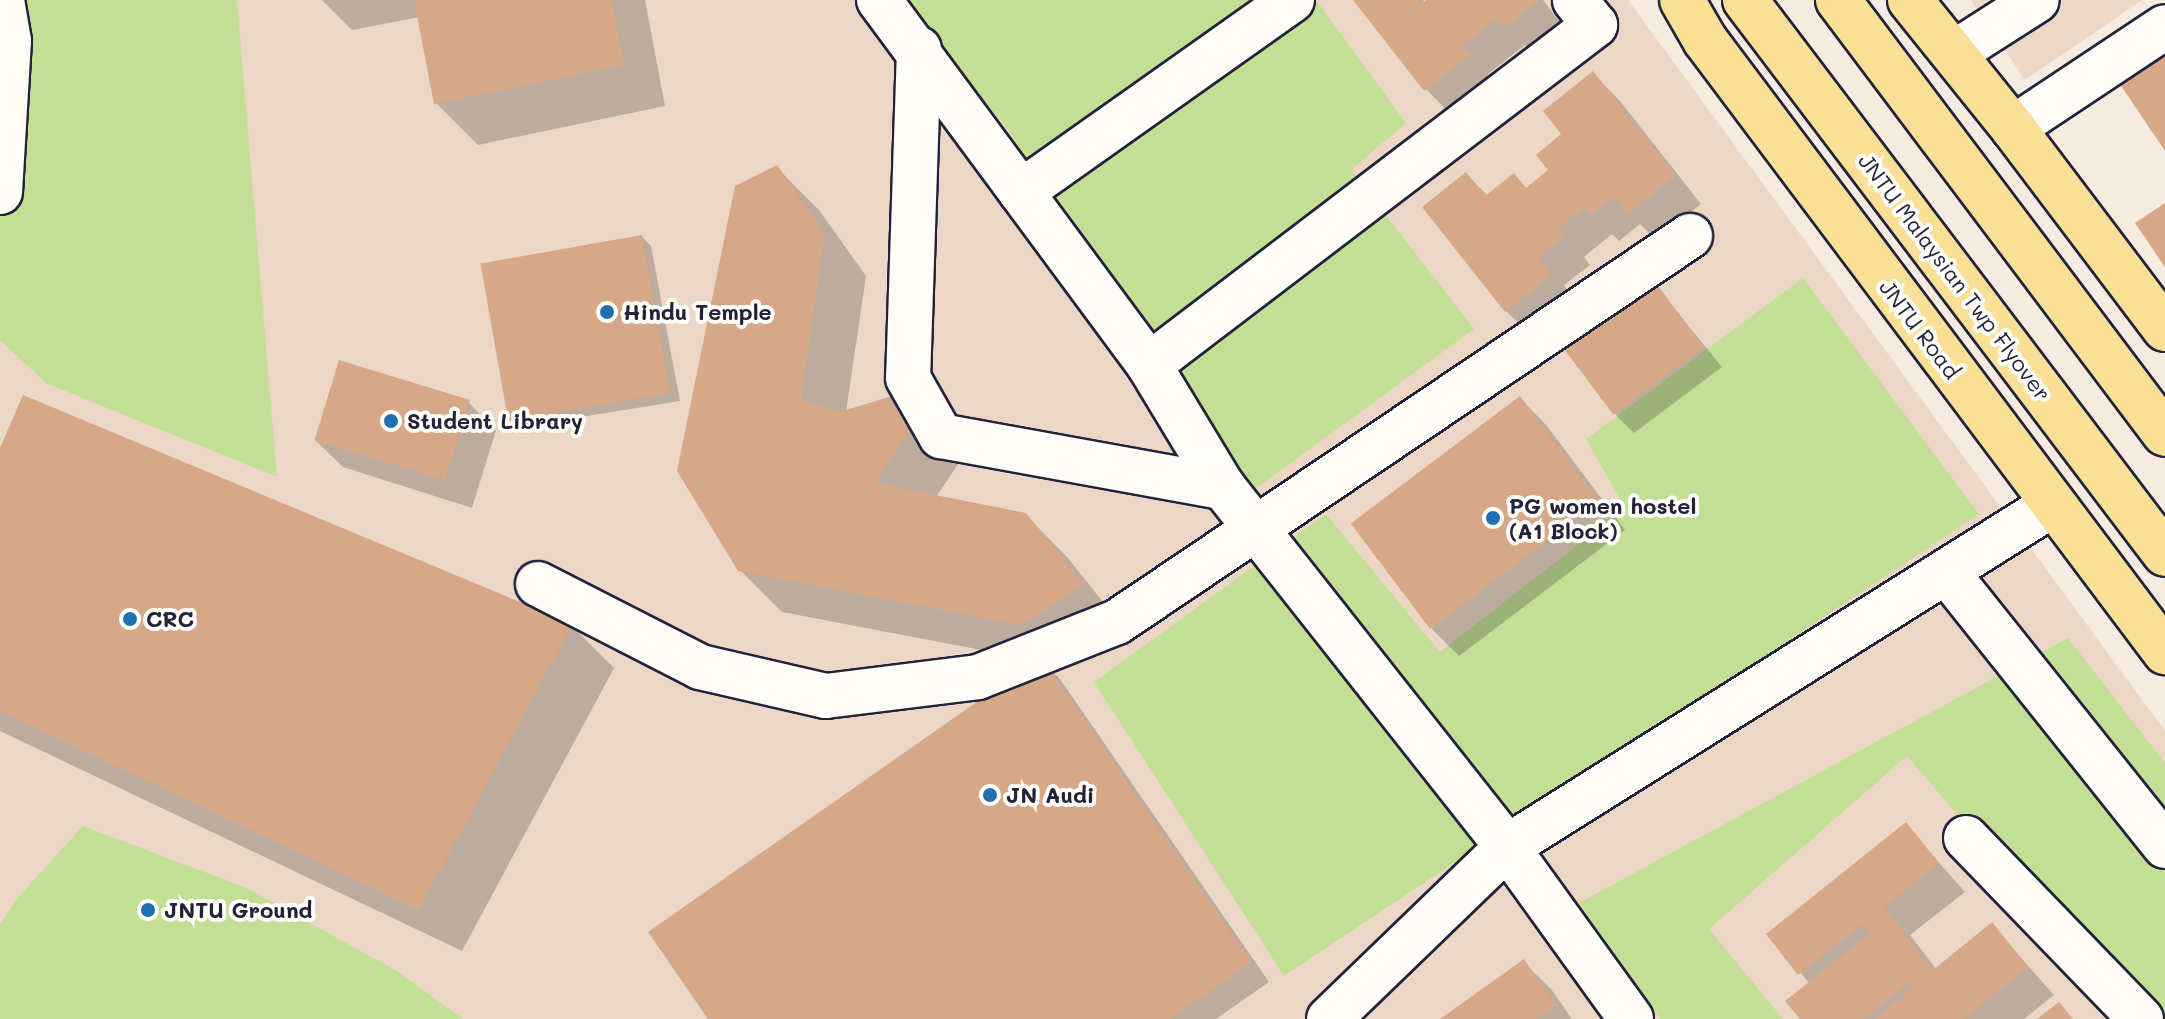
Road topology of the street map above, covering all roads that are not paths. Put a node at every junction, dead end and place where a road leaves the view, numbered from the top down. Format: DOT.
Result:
graph roads {
  1 [pos="2,0"];
  2 [pos="879,0"];
  3 [pos="1292,0"];
  4 [pos="1575,0"];
  5 [pos="1682,0"];
  6 [pos="1745,0"];
  7 [pos="1838,0"];
  8 [pos="2037,0"];
  9 [pos="1915,1"];
  10 [pos="2165,27"];
  11 [pos="919,49"];
  12 [pos="1954,53"];
  13 [pos="2013,128"];
  14 [pos="0,192"];
  15 [pos="1021,192"];
  16 [pos="1690,236"];
  17 [pos="2165,329"];
  18 [pos="1149,365"];
  19 [pos="2165,434"];
  20 [pos="1223,487"];
  21 [pos="2052,505"];
  22 [pos="1257,528"];
  23 [pos="2165,554"];
  24 [pos="1948,574"];
  25 [pos="538,584"];
  26 [pos="2165,652"];
  27 [pos="1966,838"];
  28 [pos="2165,846"];
  29 [pos="1507,847"];
  30 [pos="1329,1019"];
  31 [pos="1631,1019"];
  32 [pos="2141,1019"];
  1 -- 14 [label="street"];
  2 -- 11 [label="street"];
  3 -- 15 [label="street"];
  4 -- 18 [label="street"];
  5 -- 21 [label="main road, JNTU Road"];
  6 -- 23 [label="main road, JNTU Malaysian Twp Flyover"];
  7 -- 19 [label="main road"];
  8 -- 12 [label="street"];
  9 -- 12 [label="main road"];
  10 -- 13 [label="street"];
  11 -- 15 [label="street"];
  11 -- 20 [label="street"];
  12 -- 13 [label="main road"];
  13 -- 17 [label="main road"];
  15 -- 18 [label="street"];
  16 -- 22 [label="street"];
  18 -- 20 [label="street"];
  20 -- 22 [label="street"];
  21 -- 24 [label="street"];
  21 -- 26 [label="main road, JNTU Road"];
  22 -- 25 [label="street"];
  22 -- 29 [label="street"];
  24 -- 28 [label="street"];
  24 -- 29 [label="street"];
  27 -- 32 [label="street"];
  29 -- 30 [label="street"];
  29 -- 31 [label="street"];
}
